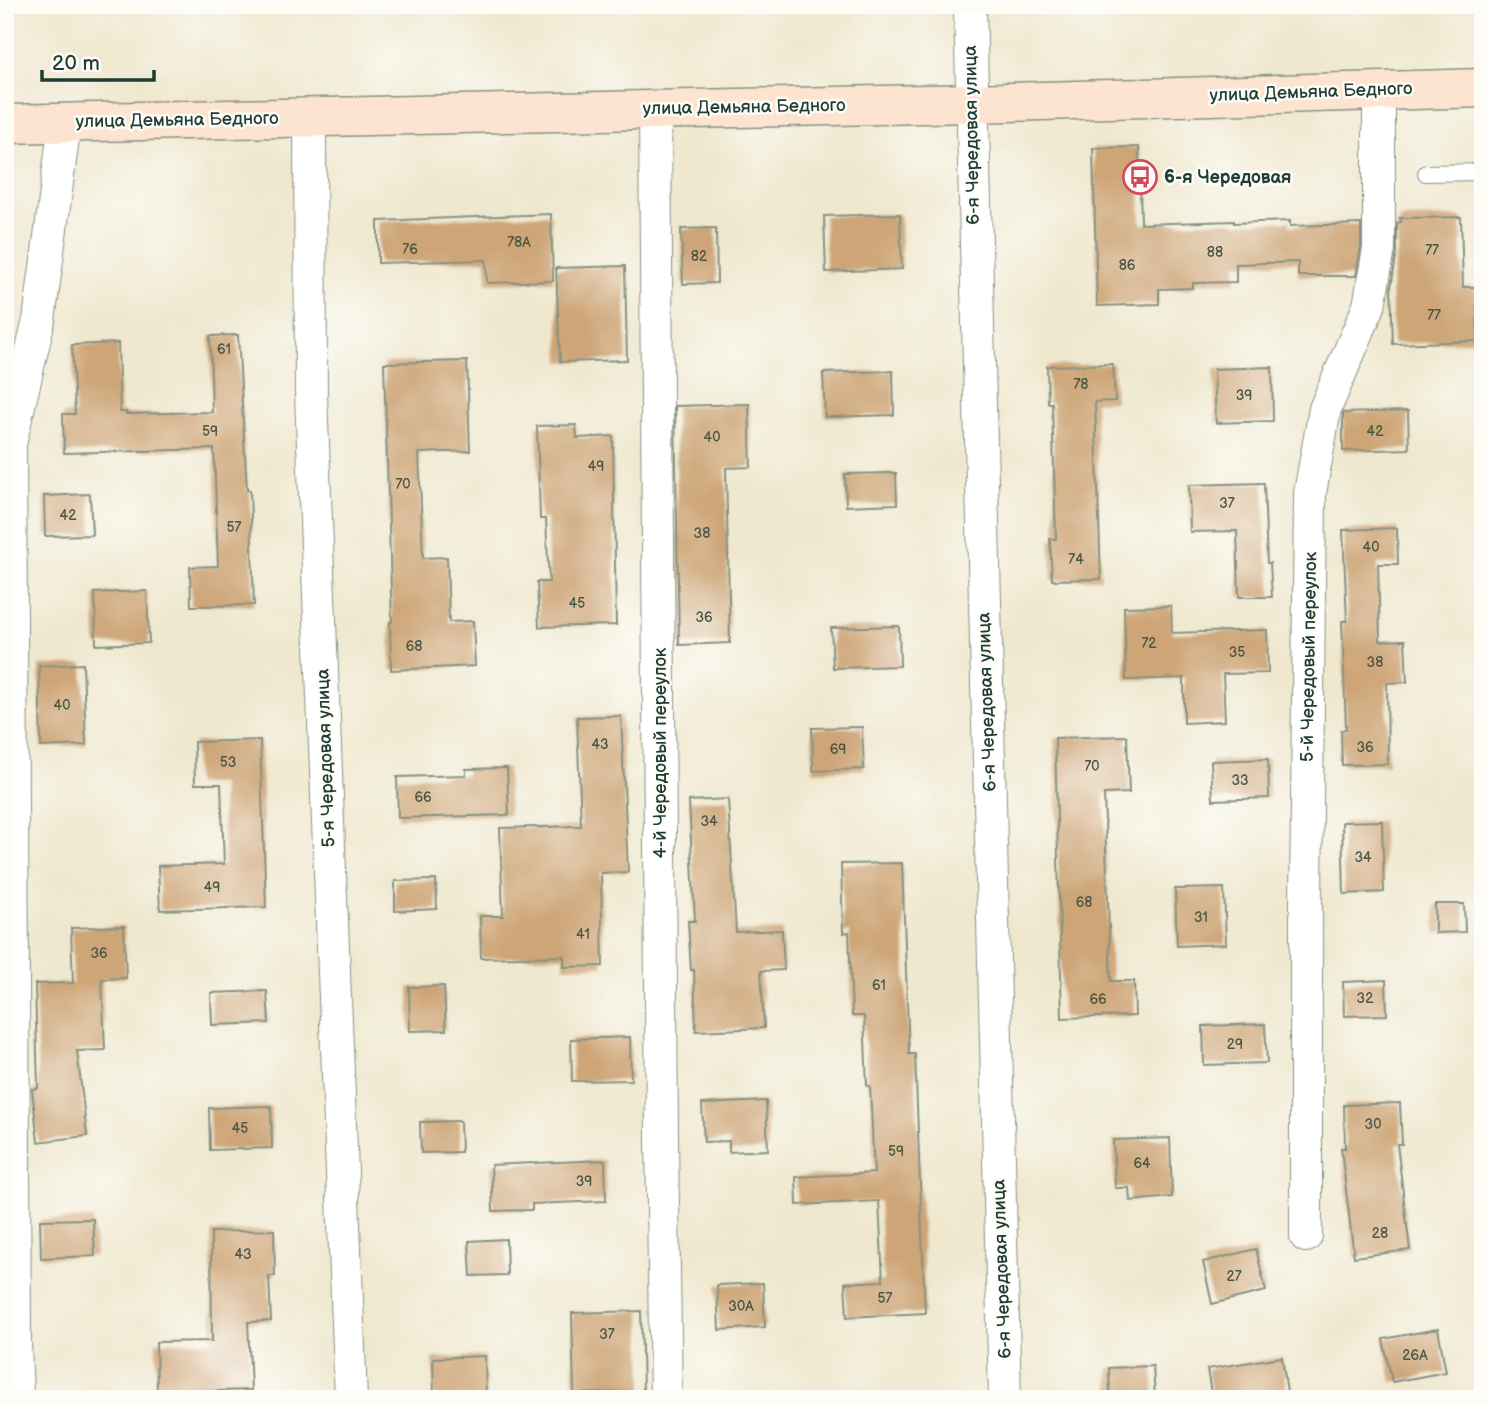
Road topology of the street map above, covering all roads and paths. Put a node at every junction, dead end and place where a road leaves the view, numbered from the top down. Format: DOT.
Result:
graph roads {
  1 [pos="970,5"];
  2 [pos="1483,88"];
  3 [pos="1378,90"];
  4 [pos="971,103"];
  5 [pos="655,108"];
  6 [pos="310,117"];
  7 [pos="65,123"];
  8 [pos="5,124"];
  9 [pos="1483,172"];
  10 [pos="1426,173"];
  11 [pos="1306,1236"];
  12 [pos="17,1399"];
  13 [pos="351,1399"];
  14 [pos="666,1399"];
  15 [pos="1005,1399"];
  1 -- 4 [label="street, 6-я Чередовая улица"];
  2 -- 3 [label="main road, улица Демьяна Бедного"];
  3 -- 4 [label="main road, улица Демьяна Бедного"];
  3 -- 11 [label="street, 5-й Чередовый переулок"];
  4 -- 5 [label="main road, улица Демьяна Бедного"];
  4 -- 15 [label="street, 6-я Чередовая улица"];
  5 -- 6 [label="main road, улица Демьяна Бедного"];
  5 -- 14 [label="street, 4-й Чередовый переулок"];
  6 -- 7 [label="main road, улица Демьяна Бедного"];
  6 -- 13 [label="street, 5-я Чередовая улица"];
  7 -- 8 [label="main road, улица Демьяна Бедного"];
  7 -- 12 [label="street"];
  9 -- 10 [label="lane"];
}
